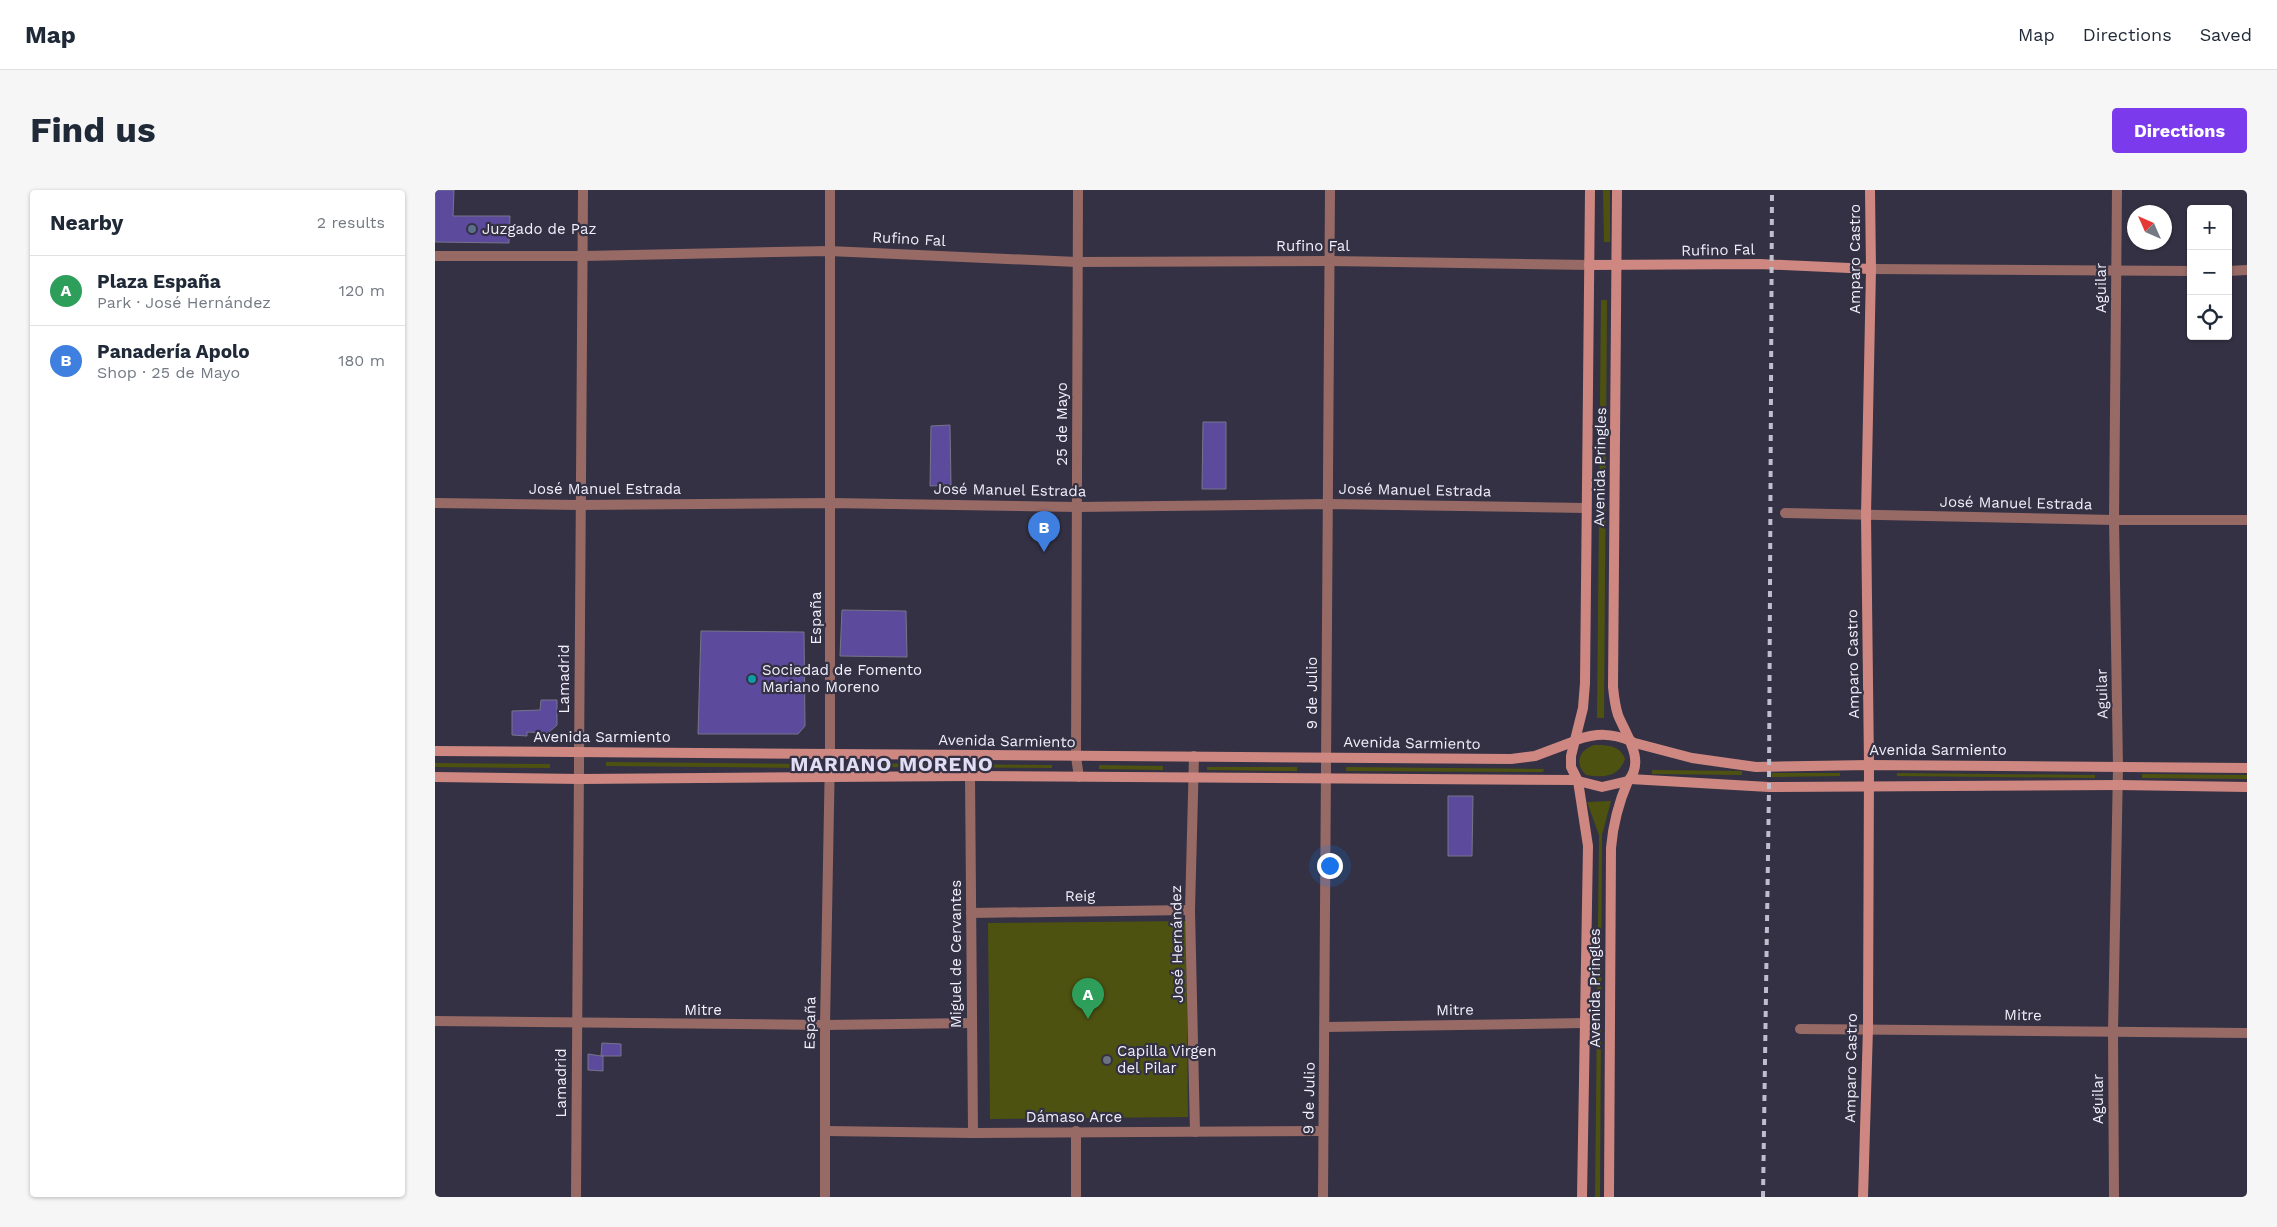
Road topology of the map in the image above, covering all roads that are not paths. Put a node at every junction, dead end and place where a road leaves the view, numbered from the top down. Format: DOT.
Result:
graph roads {
  1 [pos="583,190"];
  2 [pos="830,190"];
  3 [pos="1078,190"];
  4 [pos="1330,190"];
  5 [pos="1590,190"];
  6 [pos="1617,190"];
  7 [pos="1870,190"];
  8 [pos="2117,190"];
  9 [pos="829,251"];
  10 [pos="435,256"];
  11 [pos="583,256"];
  12 [pos="1330,261"];
  13 [pos="1077,262"];
  14 [pos="1589,265"];
  15 [pos="1617,266"];
  16 [pos="1871,270"];
  17 [pos="2247,270"];
  18 [pos="2187,271"];
  19 [pos="2232,271"];
  20 [pos="2117,272"];
  21 [pos="435,502"];
  22 [pos="831,503"];
  23 [pos="579,504"];
  24 [pos="1328,504"];
  25 [pos="1077,507"];
  26 [pos="1585,508"];
  27 [pos="1785,513"];
  28 [pos="1867,515"];
  29 [pos="2114,520"];
  30 [pos="2247,520"];
  31 [pos="1576,740"];
  32 [pos="1631,741"];
  33 [pos="435,751"];
  34 [pos="580,752"];
  35 [pos="831,754"];
  36 [pos="1194,756"];
  37 [pos="1076,757"];
  38 [pos="1327,757"];
  39 [pos="1869,764"];
  40 [pos="2118,767"];
  41 [pos="2247,768"];
  42 [pos="830,776"];
  43 [pos="970,776"];
  44 [pos="1079,777"];
  45 [pos="435,778"];
  46 [pos="580,779"];
  47 [pos="1194,779"];
  48 [pos="1327,780"];
  49 [pos="1629,780"];
  50 [pos="1578,781"];
  51 [pos="2118,785"];
  52 [pos="1869,787"];
  53 [pos="2247,787"];
  54 [pos="1190,910"];
  55 [pos="971,913"];
  56 [pos="435,1021"];
  57 [pos="972,1023"];
  58 [pos="576,1024"];
  59 [pos="1584,1024"];
  60 [pos="825,1025"];
  61 [pos="1326,1027"];
  62 [pos="1868,1028"];
  63 [pos="1800,1029"];
  64 [pos="2113,1031"];
  65 [pos="2247,1033"];
  66 [pos="825,1131"];
  67 [pos="1076,1131"];
  68 [pos="1323,1131"];
  69 [pos="973,1132"];
  70 [pos="1195,1132"];
  71 [pos="576,1197"];
  72 [pos="825,1197"];
  73 [pos="1076,1197"];
  74 [pos="1323,1197"];
  75 [pos="1582,1197"];
  76 [pos="1609,1197"];
  77 [pos="1863,1197"];
  78 [pos="2114,1197"];
  1 -- 11 [label="street, Lamadrid"];
  2 -- 9 [label="street, España"];
  3 -- 13 [label="street, 25 de Mayo"];
  4 -- 12 [label="street, 9 de Julio"];
  5 -- 14 [label="main road, Avenida Pringles"];
  6 -- 15 [label="main road, Avenida Pringles"];
  7 -- 16 [label="main road, Amparo Castro"];
  8 -- 20 [label="street, Aguilar"];
  9 -- 11 [label="street, Rufino Fal"];
  9 -- 13 [label="street, Rufino Fal"];
  9 -- 22 [label="street, España"];
  10 -- 11 [label="street, Rufino Fal"];
  11 -- 23 [label="street, Lamadrid"];
  12 -- 13 [label="street, Rufino Fal"];
  12 -- 14 [label="street, Rufino Fal"];
  12 -- 24 [label="street, 9 de Julio"];
  13 -- 25 [label="street, 25 de Mayo"];
  14 -- 15 [label="main road, Rufino Fal"];
  14 -- 26 [label="main road, Avenida Pringles"];
  15 -- 16 [label="main road, Rufino Fal"];
  15 -- 32 [label="main road, Avenida Pringles"];
  16 -- 20 [label="street, Rufino Fal"];
  16 -- 28 [label="main road, Amparo Castro"];
  17 -- 19 [label="street"];
  18 -- 20 [label="street, Rufino Fal"];
  20 -- 29 [label="street, Aguilar"];
  21 -- 23 [label="street, José Manuel Estrada"];
  22 -- 23 [label="street, José Manuel Estrada"];
  22 -- 25 [label="street, José Manuel Estrada"];
  22 -- 35 [label="street, España"];
  23 -- 34 [label="street, Lamadrid"];
  24 -- 25 [label="street, José Manuel Estrada"];
  24 -- 26 [label="street, José Manuel Estrada"];
  24 -- 38 [label="street, 9 de Julio"];
  25 -- 37 [label="street, 25 de Mayo"];
  26 -- 31 [label="main road, Avenida Pringles"];
  27 -- 28 [label="street, José Manuel Estrada"];
  28 -- 29 [label="street, José Manuel Estrada"];
  28 -- 39 [label="main road, Amparo Castro"];
  29 -- 30 [label="street, José Manuel Estrada"];
  29 -- 40 [label="street, Aguilar"];
  31 -- 32 [label="main road"];
  31 -- 38 [label="main road, Avenida Sarmiento"];
  31 -- 50 [label="main road"];
  32 -- 39 [label="main road, Avenida Sarmiento"];
  32 -- 49 [label="main road"];
  33 -- 34 [label="main road, Avenida Sarmiento"];
  34 -- 35 [label="main road, Avenida Sarmiento"];
  34 -- 46 [label="street, Lamadrid"];
  35 -- 37 [label="main road, Avenida Sarmiento"];
  35 -- 42 [label="street, España"];
  36 -- 37 [label="main road, Avenida Sarmiento"];
  36 -- 38 [label="main road, Avenida Sarmiento"];
  36 -- 47 [label="street, José Hernández"];
  37 -- 44 [label="street, 25 de Mayo"];
  38 -- 48 [label="street, 9 de Julio"];
  39 -- 40 [label="main road, Avenida Sarmiento"];
  39 -- 52 [label="main road, Amparo Castro"];
  40 -- 41 [label="main road, Avenida Sarmiento"];
  40 -- 51 [label="street, Aguilar"];
  42 -- 43 [label="main road"];
  42 -- 46 [label="main road"];
  42 -- 60 [label="street, España"];
  43 -- 44 [label="main road"];
  43 -- 55 [label="street, Miguel de Cervantes"];
  44 -- 47 [label="main road"];
  45 -- 46 [label="main road"];
  46 -- 58 [label="street, Lamadrid"];
  47 -- 48 [label="main road"];
  47 -- 54 [label="street, José Hernández"];
  48 -- 50 [label="main road"];
  48 -- 61 [label="street, 9 de Julio"];
  49 -- 50 [label="main road"];
  49 -- 52 [label="main road"];
  49 -- 76 [label="main road, Avenida Pringles"];
  50 -- 59 [label="main road, Avenida Pringles"];
  51 -- 52 [label="main road"];
  51 -- 53 [label="main road"];
  51 -- 64 [label="street, Aguilar"];
  52 -- 62 [label="main road, Amparo Castro"];
  54 -- 55 [label="street, Reig"];
  54 -- 70 [label="street, José Hernández"];
  55 -- 57 [label="street, Miguel de Cervantes"];
  56 -- 58 [label="street, Mitre"];
  57 -- 60 [label="street, Mitre"];
  57 -- 69 [label="street, Miguel de Cervantes"];
  58 -- 60 [label="street, Mitre"];
  58 -- 71 [label="street, Lamadrid"];
  59 -- 61 [label="street, Mitre"];
  59 -- 75 [label="main road, Avenida Pringles"];
  60 -- 66 [label="street, España"];
  61 -- 68 [label="street, 9 de Julio"];
  62 -- 63 [label="street, Mitre"];
  62 -- 64 [label="street, Mitre"];
  62 -- 77 [label="main road, Amparo Castro"];
  64 -- 65 [label="street, Mitre"];
  64 -- 78 [label="street, Aguilar"];
  66 -- 69 [label="street, Dámaso Arce"];
  66 -- 72 [label="street, España"];
  67 -- 69 [label="street, Dámaso Arce"];
  67 -- 70 [label="street, Dámaso Arce"];
  67 -- 73 [label="street"];
  68 -- 70 [label="street, Dámaso Arce"];
  68 -- 74 [label="street, 9 de Julio"];
}
